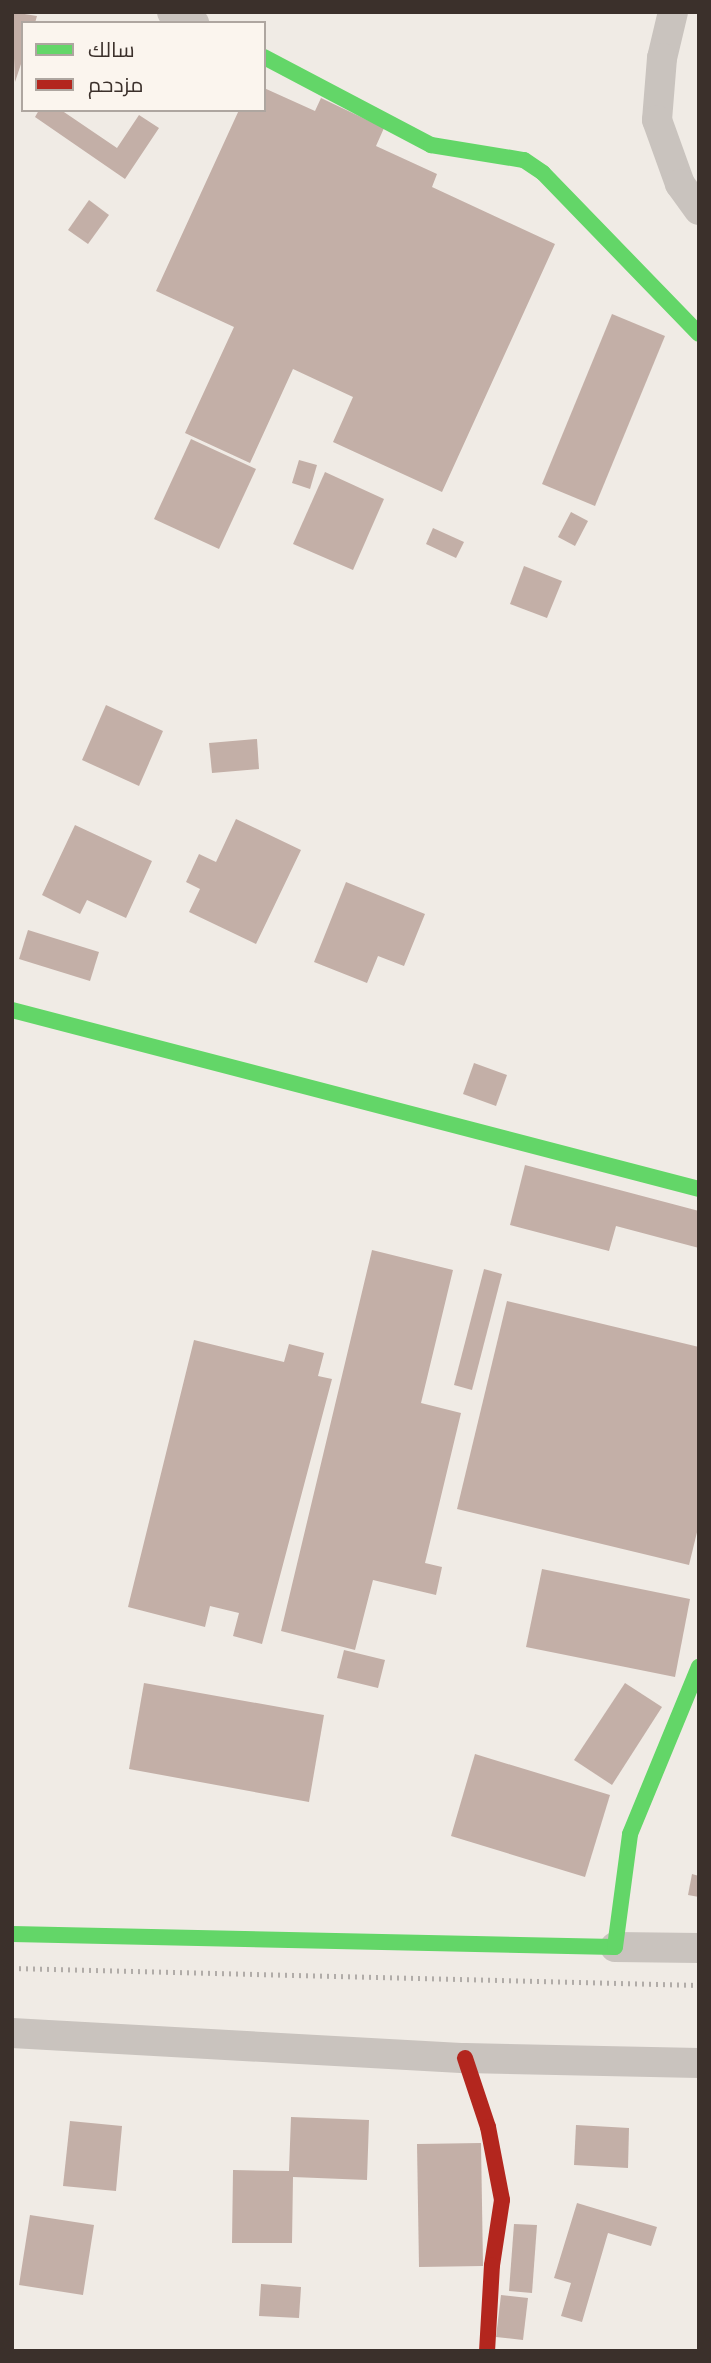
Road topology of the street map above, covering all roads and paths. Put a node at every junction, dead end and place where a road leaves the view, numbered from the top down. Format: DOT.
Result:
graph roads {
  1 [pos="172,12"];
  2 [pos="673,12"];
  3 [pos="190,21"];
  4 [pos="266,58"];
  5 [pos="699,210"];
  6 [pos="699,334"];
  7 [pos="12,1010"];
  8 [pos="699,1189"];
  9 [pos="699,1667"];
  10 [pos="12,1934"];
  11 [pos="615,1947"];
  12 [pos="699,1948"];
  13 [pos="12,2032"];
  14 [pos="465,2059"];
  15 [pos="699,2063"];
  16 [pos="487,2351"];
  1 -- 3 [label="street"];
  2 -- 5 [label="street"];
  4 -- 6 [label="street"];
  7 -- 8 [label="street"];
  9 -- 11 [label="street"];
  10 -- 11 [label="street"];
  11 -- 12 [label="street"];
  13 -- 14 [label="street"];
  14 -- 15 [label="street"];
  14 -- 16 [label="street"];
}
